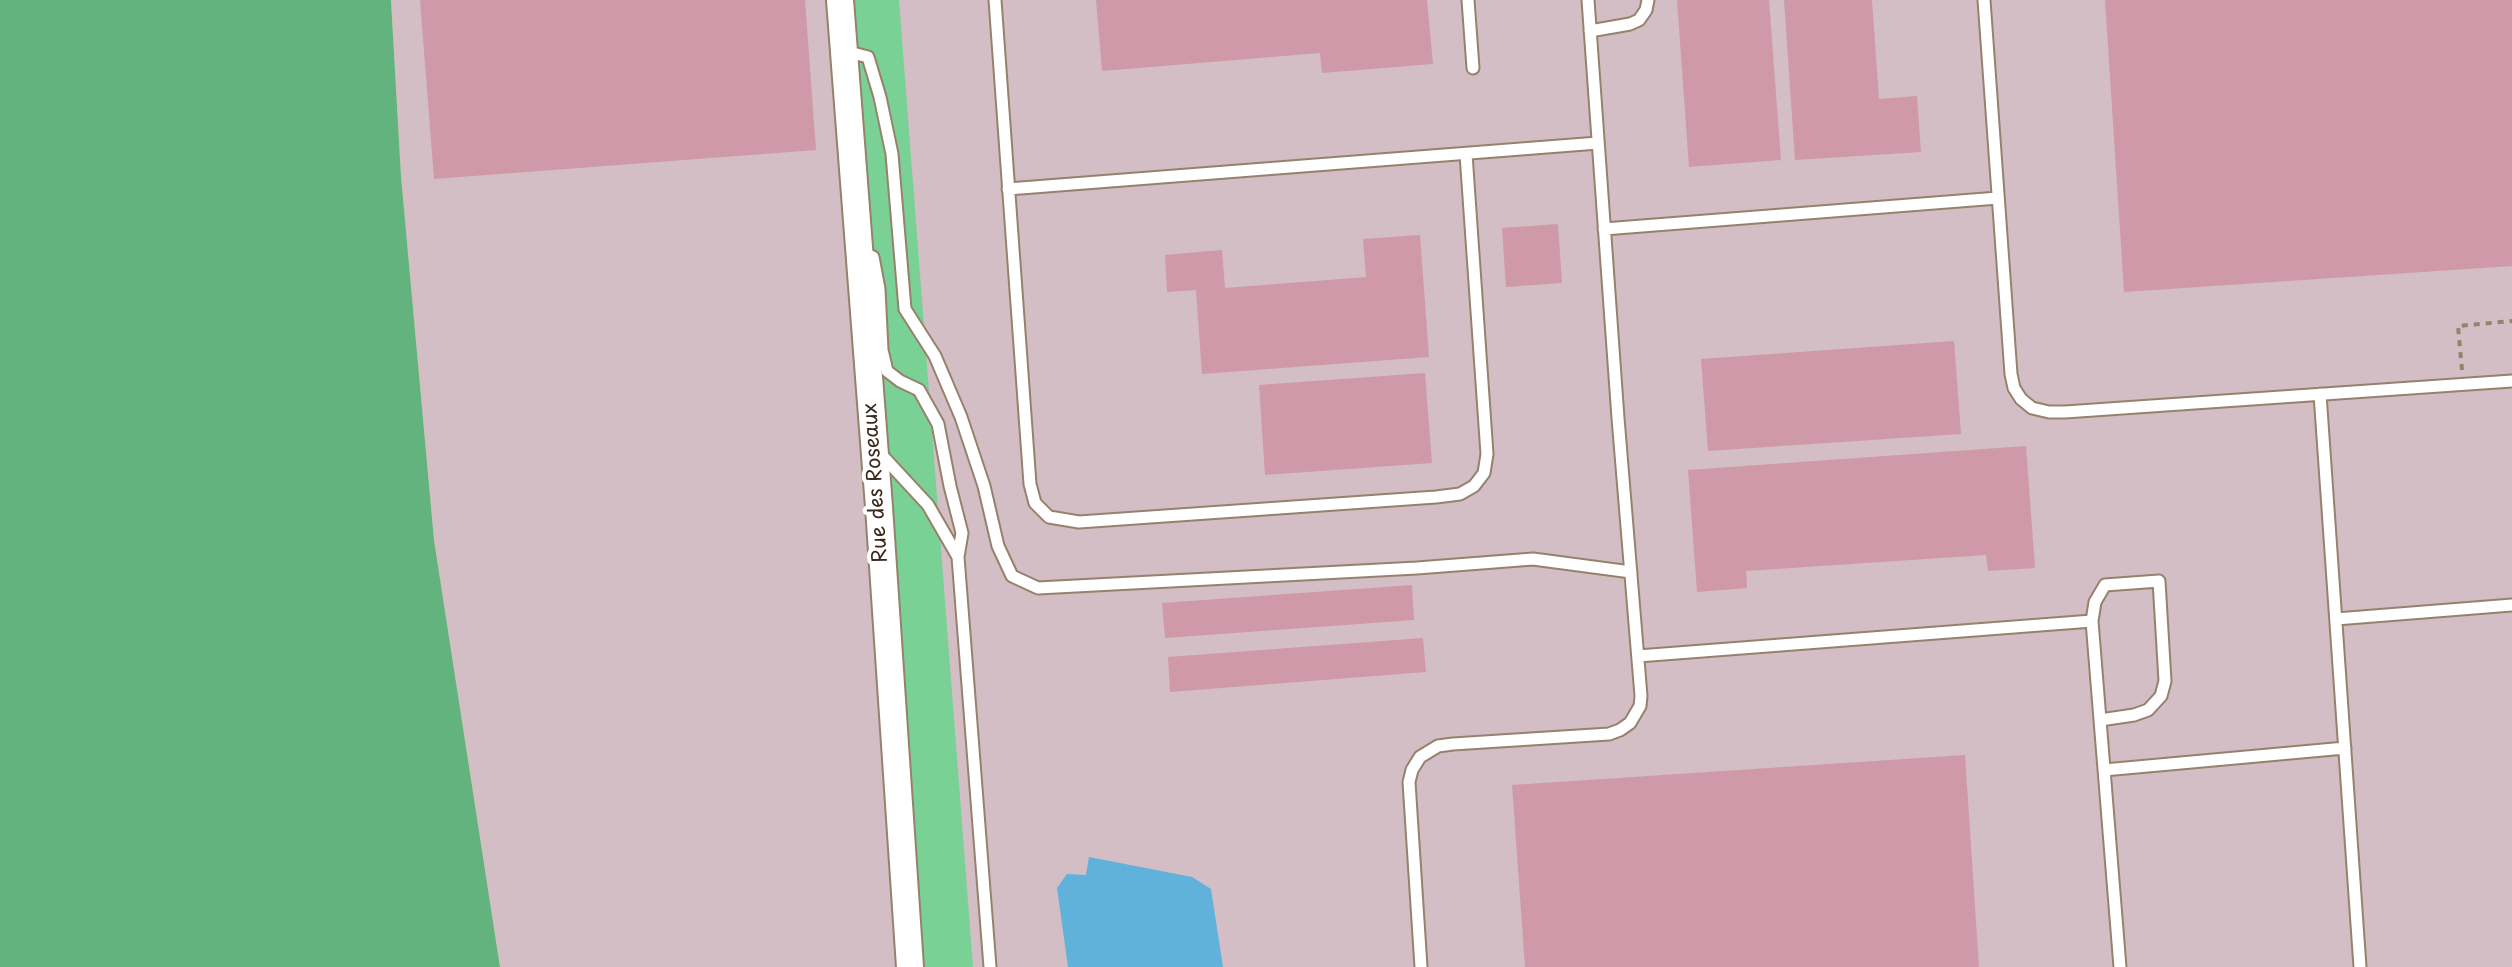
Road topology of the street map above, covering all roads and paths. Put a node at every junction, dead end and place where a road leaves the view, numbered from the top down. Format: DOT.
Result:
graph roads {
  1 [pos="840,0"];
  2 [pos="995,0"];
  3 [pos="1468,0"];
  4 [pos="1588,0"];
  5 [pos="1648,0"];
  6 [pos="1984,0"];
  7 [pos="1590,31"];
  8 [pos="843,50"];
  9 [pos="1473,68"];
  10 [pos="1598,143"];
  11 [pos="1466,154"];
  12 [pos="1008,189"];
  13 [pos="1998,198"];
  14 [pos="1604,229"];
  15 [pos="859,251"];
  16 [pos="2512,321"];
  17 [pos="2512,381"];
  18 [pos="2463,384"];
  19 [pos="2320,394"];
  20 [pos="873,445"];
  21 [pos="958,557"];
  22 [pos="1631,572"];
  23 [pos="2512,605"];
  24 [pos="2336,619"];
  25 [pos="2092,621"];
  26 [pos="1638,656"];
  27 [pos="2100,720"];
  28 [pos="2345,748"];
  29 [pos="2104,770"];
  30 [pos="910,967"];
  31 [pos="990,967"];
  32 [pos="1421,967"];
  33 [pos="2120,967"];
  34 [pos="2360,967"];
  1 -- 8 [label="street, Rue des Roseaux"];
  2 -- 12 [label="lane"];
  3 -- 9 [label="lane"];
  4 -- 7 [label="lane"];
  5 -- 7 [label="lane"];
  6 -- 13 [label="lane"];
  7 -- 10 [label="lane"];
  8 -- 15 [label="street, Rue des Roseaux"];
  8 -- 22 [label="lane"];
  10 -- 11 [label="lane"];
  10 -- 14 [label="lane"];
  11 -- 12 [label="lane"];
  11 -- 12 [label="lane"];
  13 -- 14 [label="lane"];
  13 -- 19 [label="lane"];
  14 -- 22 [label="lane"];
  15 -- 20 [label="street, Rue des Roseaux"];
  15 -- 21 [label="lane"];
  16 -- 18 [label="path"];
  17 -- 18 [label="lane"];
  18 -- 19 [label="lane"];
  19 -- 24 [label="lane"];
  20 -- 21 [label="lane"];
  20 -- 30 [label="street, Rue des Roseaux"];
  21 -- 31 [label="lane"];
  22 -- 26 [label="lane"];
  23 -- 24 [label="lane"];
  24 -- 28 [label="lane"];
  25 -- 26 [label="lane"];
  25 -- 27 [label="lane"];
  25 -- 27 [label="lane"];
  26 -- 32 [label="lane"];
  27 -- 29 [label="lane"];
  28 -- 29 [label="lane"];
  28 -- 34 [label="lane"];
  29 -- 33 [label="lane"];
}
